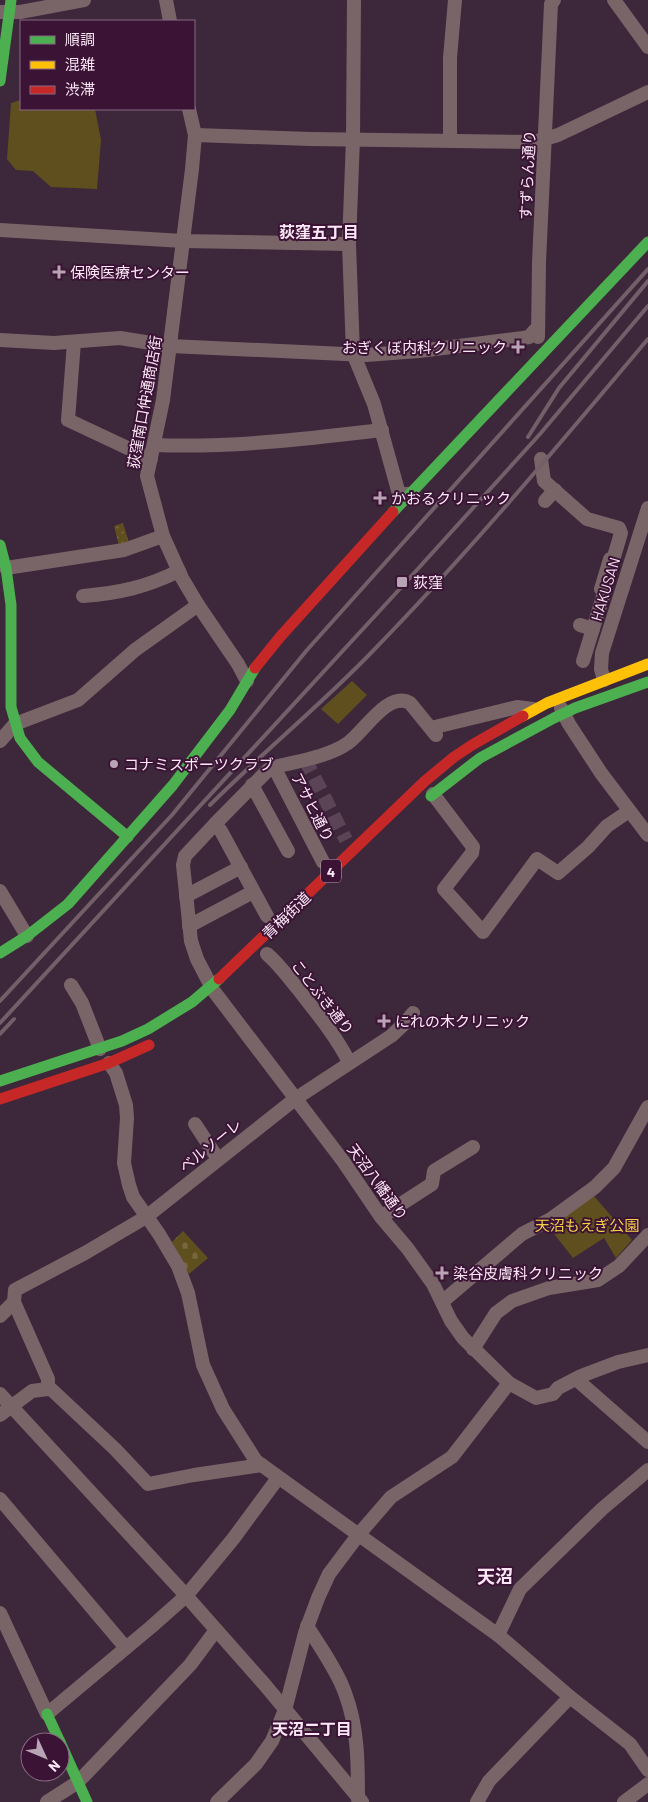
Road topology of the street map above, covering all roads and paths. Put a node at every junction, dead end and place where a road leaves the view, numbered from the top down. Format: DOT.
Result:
graph roads {
  1 [pos="84,0"];
  2 [pos="166,0"];
  3 [pos="354,0"];
  4 [pos="455,0"];
  5 [pos="614,0"];
  6 [pos="550,1"];
  7 [pos="7,8"];
  8 [pos="170,20"];
  9 [pos="648,47"];
  10 [pos="0,81"];
  11 [pos="648,92"];
  12 [pos="189,110"];
  13 [pos="195,134"];
  14 [pos="552,137"];
  15 [pos="348,139"];
  16 [pos="450,140"];
  17 [pos="0,230"];
  18 [pos="182,242"];
  19 [pos="648,242"];
  20 [pos="349,244"];
  21 [pos="537,328"];
  22 [pos="0,340"];
  23 [pos="74,342"];
  24 [pos="170,346"];
  25 [pos="545,351"];
  26 [pos="353,353"];
  27 [pos="382,430"];
  28 [pos="154,445"];
  29 [pos="151,459"];
  30 [pos="541,459"];
  31 [pos="555,490"];
  32 [pos="410,494"];
  33 [pos="545,501"];
  34 [pos="648,508"];
  35 [pos="163,536"];
  36 [pos="0,545"];
  37 [pos="6,568"];
  38 [pos="179,571"];
  39 [pos="83,596"];
  40 [pos="198,605"];
  41 [pos="6,629"];
  42 [pos="583,661"];
  43 [pos="648,664"];
  44 [pos="604,680"];
  45 [pos="247,681"];
  46 [pos="648,682"];
  47 [pos="5,699"];
  48 [pos="541,706"];
  49 [pos="564,713"];
  50 [pos="15,724"];
  51 [pos="0,741"];
  52 [pos="274,767"];
  53 [pos="252,785"];
  54 [pos="430,798"];
  55 [pos="629,811"];
  56 [pos="214,824"];
  57 [pos="648,835"];
  58 [pos="128,837"];
  59 [pos="288,851"];
  60 [pos="323,862"];
  61 [pos="241,868"];
  62 [pos="0,891"];
  63 [pos="253,892"];
  64 [pos="186,896"];
  65 [pos="267,916"];
  66 [pos="189,926"];
  67 [pos="26,936"];
  68 [pos="0,953"];
  69 [pos="267,954"];
  70 [pos="70,985"];
  71 [pos="218,995"];
  72 [pos="413,1013"];
  73 [pos="157,1041"];
  74 [pos="100,1049"];
  75 [pos="349,1062"];
  76 [pos="109,1064"];
  77 [pos="0,1081"];
  78 [pos="3,1098"];
  79 [pos="295,1099"];
  80 [pos="648,1107"];
  81 [pos="195,1124"];
  82 [pos="473,1148"];
  83 [pos="218,1159"];
  84 [pos="146,1217"];
  85 [pos="380,1217"];
  86 [pos="648,1235"];
  87 [pos="14,1302"];
  88 [pos="442,1302"];
  89 [pos="0,1316"];
  90 [pos="473,1348"];
  91 [pos="648,1355"];
  92 [pos="576,1379"];
  93 [pos="509,1383"];
  94 [pos="48,1389"];
  95 [pos="0,1394"];
  96 [pos="5,1411"];
  97 [pos="648,1442"];
  98 [pos="262,1465"];
  99 [pos="648,1470"];
  100 [pos="278,1478"];
  101 [pos="0,1499"];
  102 [pos="359,1534"];
  103 [pos="186,1596"];
  104 [pos="0,1613"];
  105 [pos="307,1626"];
  106 [pos="216,1630"];
  107 [pos="498,1635"];
  108 [pos="126,1648"];
  109 [pos="570,1697"];
  110 [pos="285,1710"];
  111 [pos="47,1714"];
  112 [pos="55,1732"];
  113 [pos="70,1764"];
  114 [pos="648,1770"];
  115 [pos="78,1782"];
  116 [pos="648,1784"];
  117 [pos="359,1800"];
  118 [pos="48,1802"];
  119 [pos="87,1802"];
  120 [pos="217,1802"];
  121 [pos="477,1802"];
  122 [pos="624,1802"];
  1 -- 7 [label="street"];
  2 -- 8 [label="street"];
  3 -- 15 [label="street"];
  4 -- 16 [label="street"];
  5 -- 9 [label="street"];
  6 -- 14 [label="street, すずらん通り"];
  7 -- 10 [label="street"];
  11 -- 14 [label="street"];
  12 -- 13 [label="street"];
  13 -- 15 [label="street"];
  13 -- 18 [label="street, 荻窪南口仲通商店街"];
  14 -- 16 [label="street"];
  14 -- 21 [label="street, すずらん通り"];
  15 -- 16 [label="street"];
  15 -- 20 [label="street"];
  17 -- 18 [label="street"];
  18 -- 20 [label="street"];
  18 -- 24 [label="street, 荻窪南口仲通商店街"];
  19 -- 25 [label="street"];
  20 -- 26 [label="street"];
  21 -- 25 [label="street, すずらん通り"];
  21 -- 26 [label="street"];
  22 -- 23 [label="street"];
  23 -- 24 [label="street"];
  23 -- 29 [label="street"];
  24 -- 26 [label="street"];
  24 -- 28 [label="street, 荻窪南口仲通商店街"];
  25 -- 32 [label="street"];
  26 -- 27 [label="street"];
  27 -- 28 [label="street"];
  27 -- 32 [label="street"];
  28 -- 29 [label="street, 荻窪南口仲通商店街"];
  29 -- 35 [label="street, 荻窪南口仲通商店街"];
  30 -- 31 [label="street"];
  31 -- 33 [label="street"];
  31 -- 42 [label="street"];
  32 -- 45 [label="street"];
  34 -- 44 [label="street, HAKUSAN"];
  35 -- 37 [label="street"];
  35 -- 38 [label="street, 荻窪南口仲通商店街"];
  36 -- 37 [label="street"];
  37 -- 41 [label="street"];
  38 -- 39 [label="street"];
  38 -- 40 [label="street, 荻窪南口仲通商店街"];
  40 -- 45 [label="street, 荻窪南口仲通商店街"];
  40 -- 50 [label="street"];
  41 -- 47 [label="street"];
  43 -- 44 [label="street, 青梅街道 / 4"];
  44 -- 48 [label="street, 青梅街道 / 4"];
  45 -- 58 [label="street"];
  46 -- 49 [label="street"];
  47 -- 50 [label="street"];
  48 -- 49 [label="street"];
  48 -- 52 [label="street"];
  48 -- 71 [label="street, 青梅街道 / 4"];
  49 -- 54 [label="street"];
  49 -- 55 [label="street"];
  50 -- 51 [label="street"];
  50 -- 58 [label="street"];
  52 -- 53 [label="street, 天沼八幡通り"];
  52 -- 60 [label="street, アサヒ通り"];
  53 -- 56 [label="street, 天沼八幡通り"];
  53 -- 59 [label="street"];
  54 -- 55 [label="street"];
  55 -- 57 [label="street"];
  56 -- 61 [label="street"];
  56 -- 64 [label="street, 天沼八幡通り"];
  58 -- 67 [label="street"];
  61 -- 63 [label="street"];
  61 -- 64 [label="street"];
  62 -- 67 [label="street"];
  63 -- 65 [label="street"];
  63 -- 66 [label="street"];
  64 -- 66 [label="street, 天沼八幡通り"];
  66 -- 71 [label="street, 天沼八幡通り"];
  67 -- 68 [label="street"];
  69 -- 75 [label="street, ことぶき通り"];
  70 -- 74 [label="street"];
  71 -- 74 [label="street, 青梅街道 / 4"];
  71 -- 79 [label="street, 天沼八幡通り"];
  72 -- 75 [label="street, ベルソーレ"];
  73 -- 76 [label="street"];
  74 -- 77 [label="street, 青梅街道 / 4"];
  75 -- 79 [label="street, ベルソーレ"];
  76 -- 78 [label="street"];
  76 -- 84 [label="street"];
  79 -- 83 [label="street, ベルソーレ"];
  79 -- 85 [label="street, 天沼八幡通り"];
  80 -- 88 [label="street"];
  81 -- 83 [label="street"];
  82 -- 85 [label="street"];
  83 -- 84 [label="street, ベルソーレ"];
  84 -- 87 [label="street, ベルソーレ"];
  84 -- 98 [label="street"];
  85 -- 88 [label="street, 天沼八幡通り"];
  86 -- 90 [label="street"];
  87 -- 89 [label="street"];
  87 -- 94 [label="street"];
  88 -- 90 [label="street, 天沼八幡通り"];
  90 -- 93 [label="street, 天沼八幡通り"];
  91 -- 92 [label="street"];
  92 -- 93 [label="street, 天沼八幡通り"];
  92 -- 97 [label="street"];
  93 -- 102 [label="street"];
  94 -- 96 [label="street"];
  94 -- 98 [label="street"];
  95 -- 96 [label="street"];
  96 -- 103 [label="street"];
  98 -- 100 [label="street"];
  99 -- 107 [label="street"];
  100 -- 102 [label="street"];
  100 -- 103 [label="street"];
  101 -- 108 [label="street"];
  102 -- 105 [label="street"];
  102 -- 107 [label="street"];
  103 -- 106 [label="street"];
  103 -- 108 [label="street"];
  104 -- 111 [label="street"];
  105 -- 110 [label="street"];
  105 -- 117 [label="street"];
  106 -- 110 [label="street"];
  106 -- 115 [label="street"];
  107 -- 109 [label="street"];
  108 -- 111 [label="street"];
  109 -- 114 [label="street"];
  109 -- 121 [label="street"];
  110 -- 117 [label="street"];
  110 -- 120 [label="street"];
  111 -- 112 [label="street"];
  113 -- 115 [label="street"];
  115 -- 118 [label="street"];
  115 -- 119 [label="street"];
  116 -- 122 [label="street"];
}
